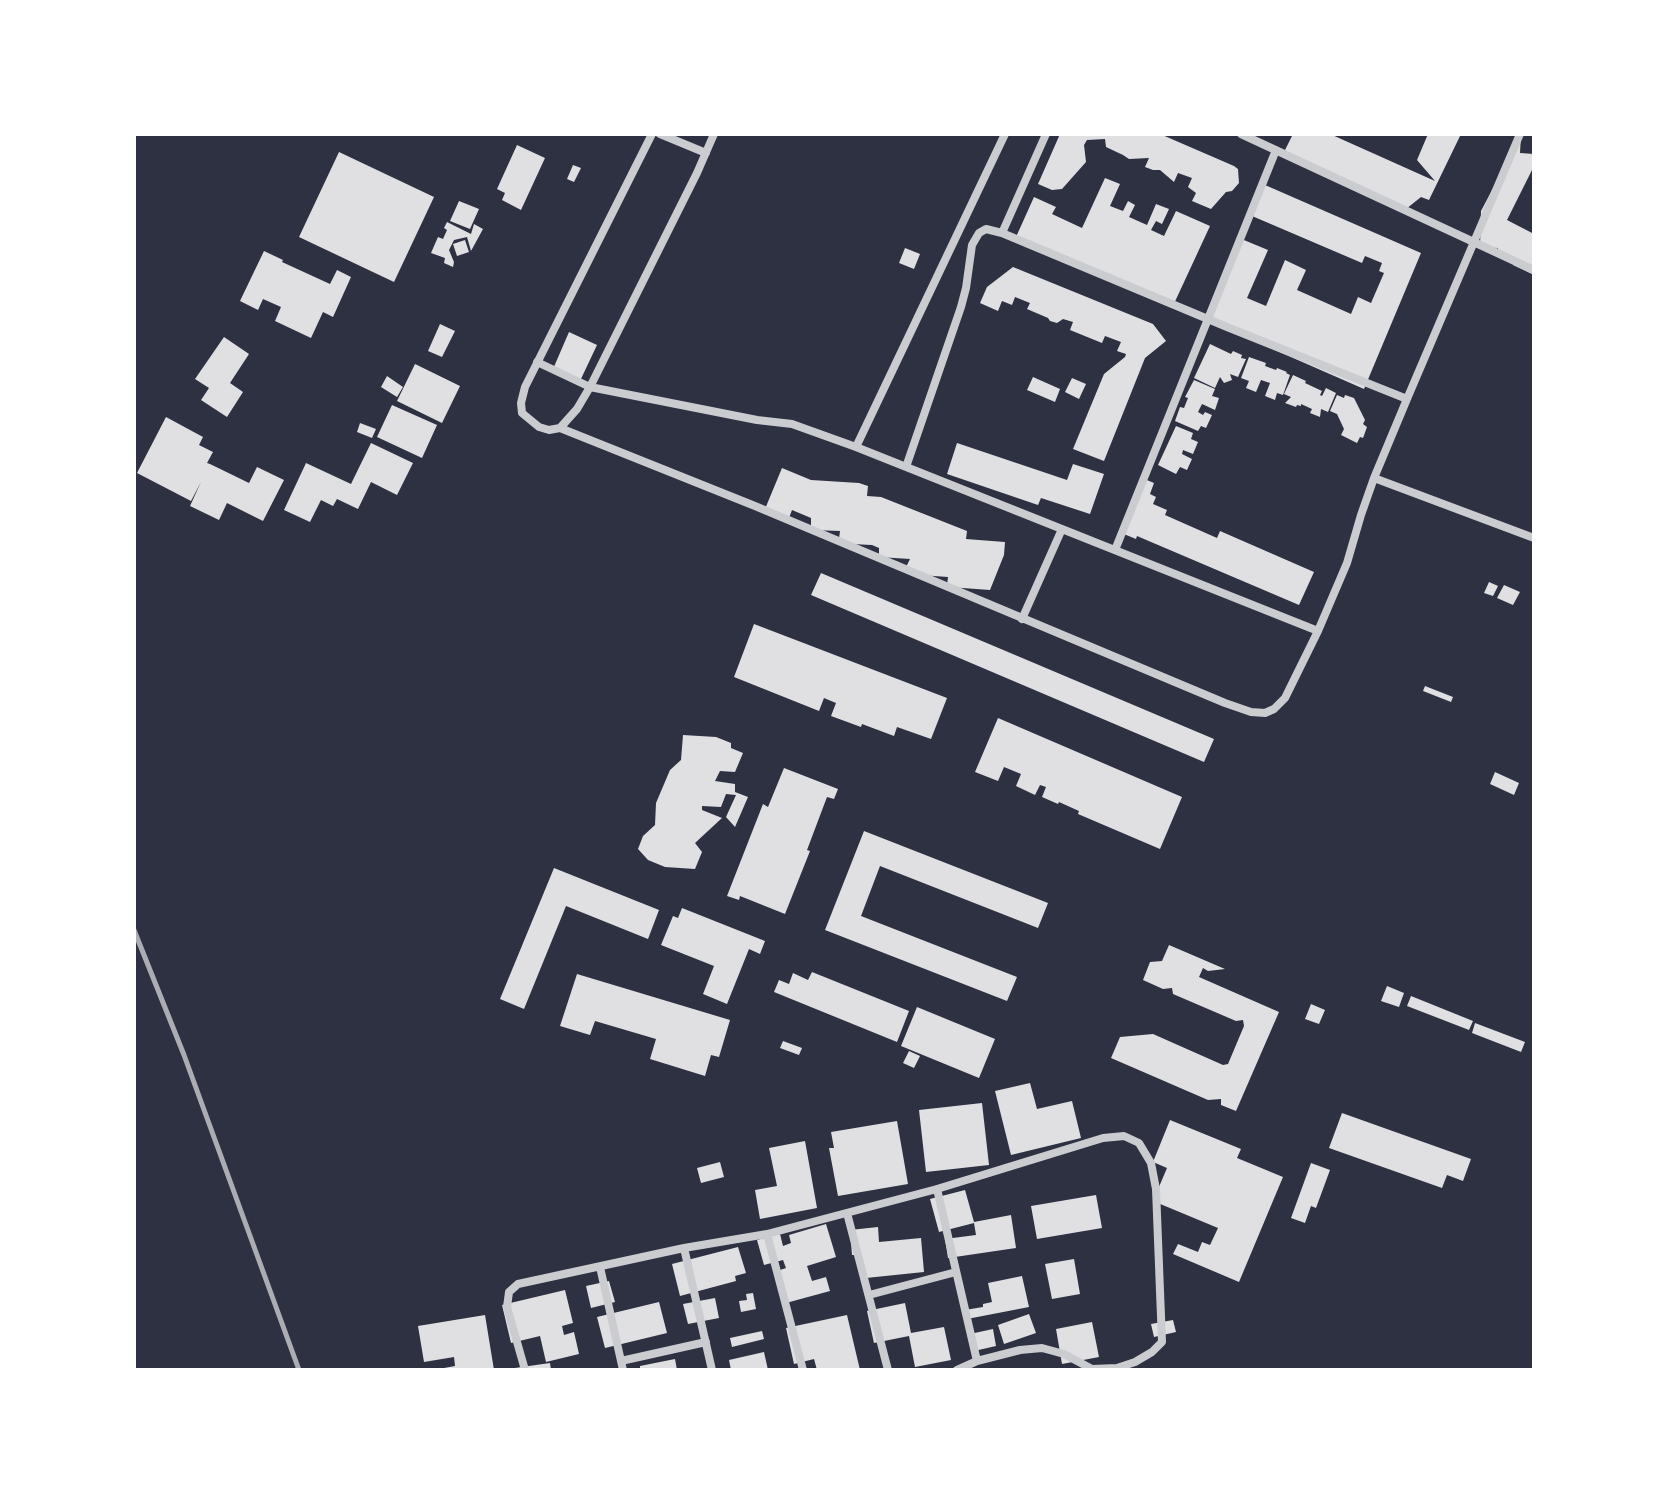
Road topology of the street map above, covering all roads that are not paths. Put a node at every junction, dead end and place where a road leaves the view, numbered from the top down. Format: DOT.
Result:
graph roads {
  1 [pos="652,134"];
  2 [pos="660,134"];
  3 [pos="714,134"];
  4 [pos="1005,134"];
  5 [pos="1046,134"];
  6 [pos="1241,134"];
  7 [pos="1520,134"];
  8 [pos="1276,150"];
  9 [pos="706,153"];
  10 [pos="1002,233"];
  11 [pos="1473,243"];
  12 [pos="1534,270"];
  13 [pos="1209,319"];
  14 [pos="537,362"];
  15 [pos="590,387"];
  16 [pos="1407,399"];
  17 [pos="560,428"];
  18 [pos="856,447"];
  19 [pos="906,467"];
  20 [pos="1374,478"];
  21 [pos="1062,529"];
  22 [pos="1534,538"];
  23 [pos="1115,550"];
  24 [pos="1022,619"];
  25 [pos="1318,631"];
  26 [pos="937,1189"];
  27 [pos="847,1213"];
  28 [pos="767,1234"];
  29 [pos="684,1248"];
  30 [pos="600,1267"];
  31 [pos="956,1272"];
  32 [pos="869,1295"];
  33 [pos="706,1342"];
  34 [pos="977,1361"];
  35 [pos="622,1366"];
  36 [pos="525,1370"];
  37 [pos="712,1370"];
  38 [pos="803,1370"];
  39 [pos="888,1370"];
  40 [pos="957,1370"];
  1 -- 14 [label="street"];
  2 -- 9 [label="street"];
  3 -- 9 [label="street"];
  4 -- 18 [label="street"];
  5 -- 10 [label="street"];
  6 -- 8 [label="street"];
  7 -- 11 [label="street"];
  8 -- 11 [label="street"];
  8 -- 13 [label="street"];
  9 -- 15 [label="street"];
  10 -- 13 [label="street"];
  10 -- 19 [label="street"];
  11 -- 12 [label="street"];
  11 -- 16 [label="street"];
  13 -- 16 [label="street"];
  13 -- 23 [label="street"];
  14 -- 15 [label="street"];
  14 -- 17 [label="street"];
  15 -- 17 [label="street"];
  15 -- 18 [label="street"];
  16 -- 20 [label="street"];
  17 -- 24 [label="street"];
  18 -- 19 [label="street"];
  19 -- 21 [label="street"];
  20 -- 22 [label="street"];
  20 -- 25 [label="street"];
  21 -- 23 [label="street"];
  21 -- 24 [label="street"];
  23 -- 25 [label="street"];
  24 -- 25 [label="street"];
  26 -- 27 [label="street"];
  26 -- 31 [label="street"];
  26 -- 34 [label="street"];
  27 -- 28 [label="street"];
  27 -- 32 [label="street"];
  28 -- 29 [label="street"];
  28 -- 38 [label="street"];
  29 -- 30 [label="street"];
  29 -- 33 [label="street"];
  30 -- 35 [label="street"];
  30 -- 36 [label="street"];
  31 -- 32 [label="street"];
  31 -- 34 [label="street"];
  32 -- 39 [label="street"];
  33 -- 35 [label="street"];
  33 -- 37 [label="street"];
  34 -- 40 [label="street"];
}
